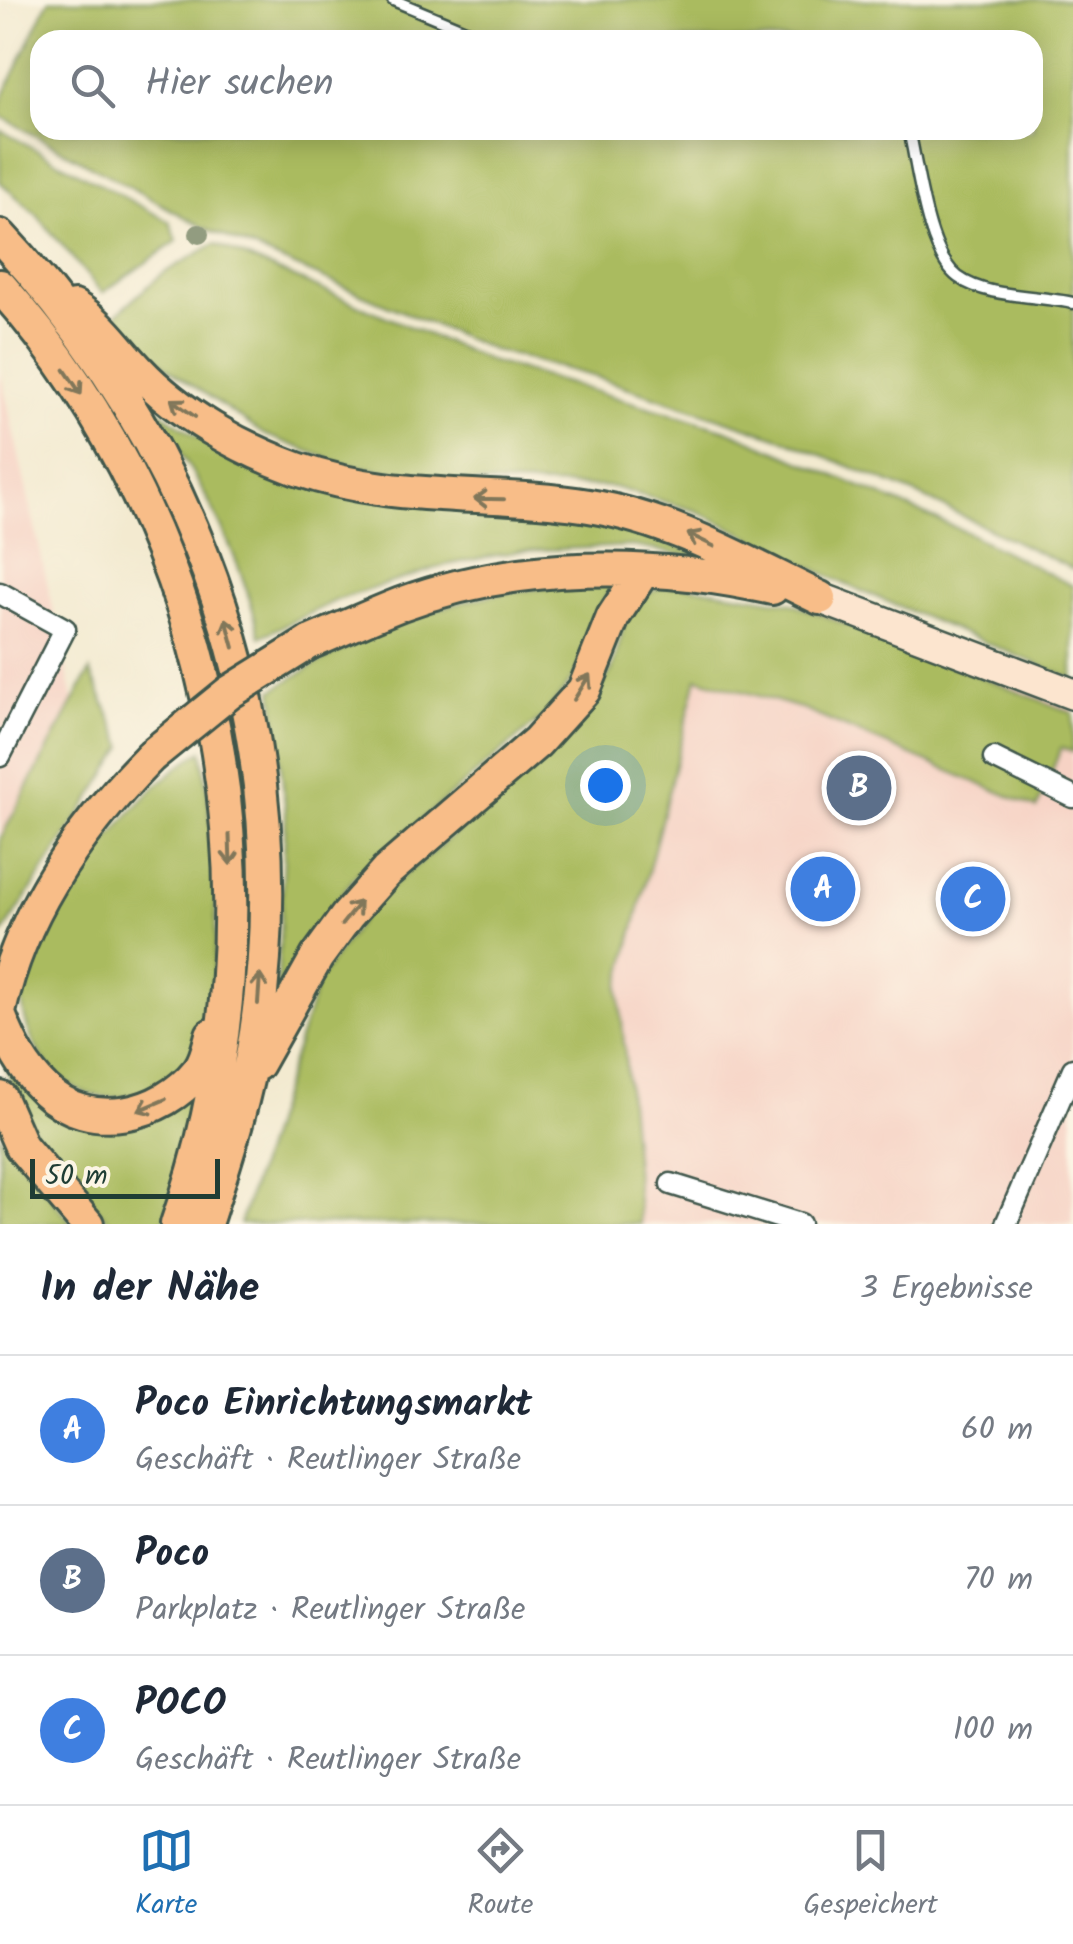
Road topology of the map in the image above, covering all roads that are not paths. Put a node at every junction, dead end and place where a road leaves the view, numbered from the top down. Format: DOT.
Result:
graph roads {
  1 [pos="394,0"];
  2 [pos="465,30"];
  3 [pos="911,140"];
  4 [pos="0,236"];
  5 [pos="54,294"];
  6 [pos="8,295"];
  7 [pos="1073,302"];
  8 [pos="643,570"];
  9 [pos="3,595"];
  10 [pos="820,598"];
  11 [pos="1073,694"];
  12 [pos="0,756"];
  13 [pos="994,758"];
  14 [pos="1073,797"];
  15 [pos="224,1002"];
  16 [pos="0,1008"];
  17 [pos="0,1017"];
  18 [pos="1073,1069"];
  19 [pos="245,1086"];
  20 [pos="0,1098"];
  21 [pos="671,1184"];
  22 [pos="87,1224"];
  23 [pos="177,1224"];
  24 [pos="204,1224"];
  25 [pos="800,1224"];
  26 [pos="1006,1224"];
  1 -- 2 [label="lane"];
  3 -- 7 [label="lane"];
  4 -- 5 [label="main road"];
  10 -- 5 [label="main road, one-way"];
  19 -- 5 [label="main road, one-way"];
  6 -- 15 [label="main road, one-way"];
  8 -- 10 [label="main road"];
  8 -- 16 [label="main road, bridge"];
  19 -- 8 [label="main road, one-way"];
  9 -- 12 [label="street"];
  10 -- 11 [label="main road"];
  13 -- 14 [label="street"];
  15 -- 17 [label="main road, one-way"];
  15 -- 23 [label="main road"];
  18 -- 26 [label="street"];
  19 -- 24 [label="main road"];
  20 -- 22 [label="main road"];
  21 -- 25 [label="street"];
}
